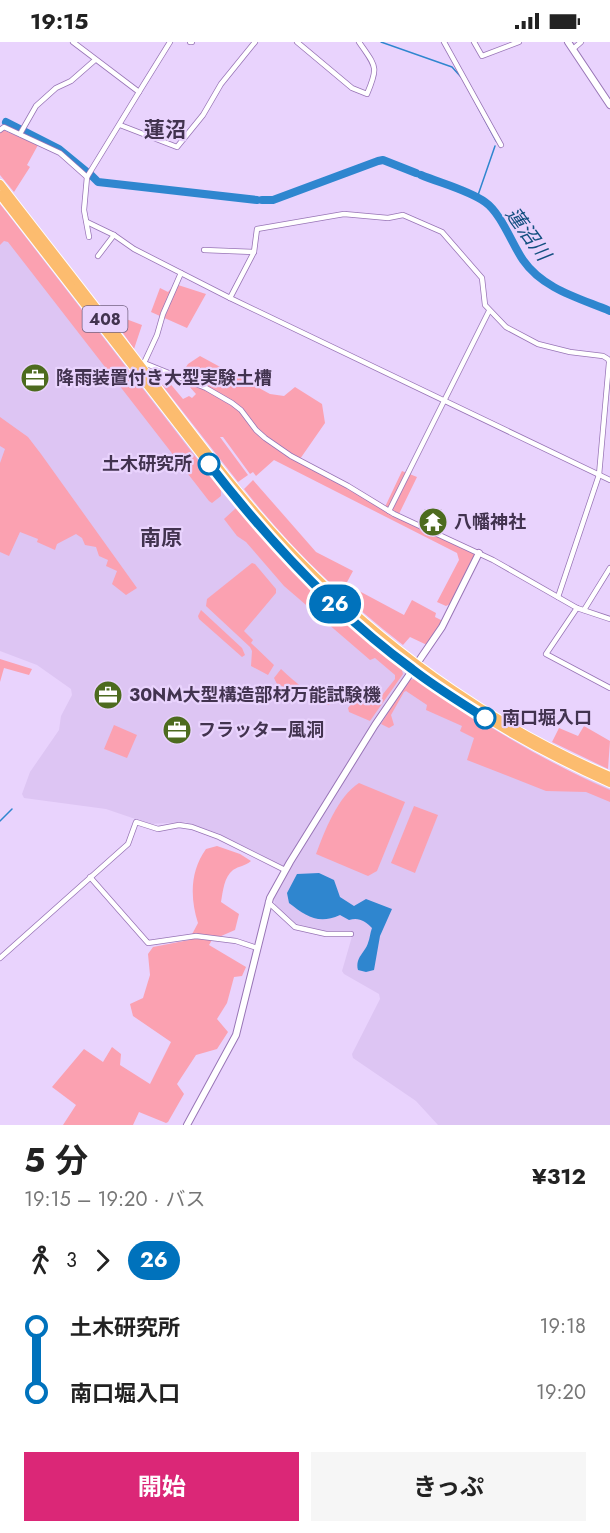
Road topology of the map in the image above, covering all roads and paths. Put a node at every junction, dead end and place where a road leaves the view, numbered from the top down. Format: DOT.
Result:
graph roads {
  1 [pos="73,42"];
  2 [pos="170,42"];
  3 [pos="255,42"];
  4 [pos="297,42"];
  5 [pos="359,42"];
  6 [pos="444,42"];
  7 [pos="474,42"];
  8 [pos="519,42"];
  9 [pos="568,42"];
  10 [pos="581,42"];
  11 [pos="573,49"];
  12 [pos="95,60"];
  13 [pos="139,92"];
  14 [pos="610,105"];
  15 [pos="120,124"];
  16 [pos="0,130"];
  17 [pos="22,131"];
  18 [pos="501,145"];
  19 [pos="87,177"];
  20 [pos="0,184"];
  21 [pos="0,195"];
  22 [pos="87,222"];
  23 [pos="114,235"];
  24 [pos="89,237"];
  25 [pos="204,250"];
  26 [pos="254,252"];
  27 [pos="98,256"];
  28 [pos="181,273"];
  29 [pos="230,298"];
  30 [pos="489,311"];
  31 [pos="143,364"];
  32 [pos="610,364"];
  33 [pos="445,400"];
  34 [pos="599,475"];
  35 [pos="610,480"];
  36 [pos="389,511"];
  37 [pos="479,554"];
  38 [pos="610,568"];
  39 [pos="558,597"];
  40 [pos="577,608"];
  41 [pos="584,610"];
  42 [pos="610,619"];
  43 [pos="414,667"];
  44 [pos="610,688"];
  45 [pos="527,739"];
  46 [pos="610,777"];
  47 [pos="610,783"];
  48 [pos="285,870"];
  49 [pos="90,877"];
  50 [pos="268,902"];
  51 [pos="351,934"];
  52 [pos="257,948"];
  53 [pos="0,958"];
  54 [pos="188,1125"];
  1 -- 12 [label="street"];
  2 -- 13 [label="street"];
  3 -- 15 [label="street"];
  4 -- 5 [label="street"];
  6 -- 18 [label="street"];
  7 -- 8 [label="street"];
  9 -- 11 [label="street"];
  10 -- 11 [label="street"];
  11 -- 14 [label="street"];
  12 -- 13 [label="street"];
  12 -- 17 [label="street"];
  13 -- 15 [label="street"];
  15 -- 19 [label="street"];
  16 -- 17 [label="street"];
  17 -- 19 [label="street"];
  19 -- 22 [label="street"];
  20 -- 31 [label="highway, 408"];
  21 -- 43 [label="highway, 408"];
  22 -- 23 [label="street"];
  22 -- 24 [label="street"];
  23 -- 27 [label="street"];
  23 -- 28 [label="street"];
  25 -- 26 [label="street"];
  26 -- 29 [label="street"];
  26 -- 30 [label="street"];
  28 -- 29 [label="street"];
  28 -- 31 [label="street"];
  29 -- 33 [label="street"];
  30 -- 32 [label="street"];
  30 -- 33 [label="street"];
  31 -- 36 [label="street"];
  31 -- 43 [label="highway, 408"];
  32 -- 34 [label="street"];
  33 -- 34 [label="street"];
  33 -- 36 [label="street"];
  34 -- 35 [label="street"];
  34 -- 39 [label="street"];
  36 -- 37 [label="street"];
  37 -- 39 [label="street"];
  37 -- 43 [label="street"];
  38 -- 41 [label="street"];
  39 -- 40 [label="street"];
  40 -- 41 [label="street"];
  40 -- 44 [label="street"];
  41 -- 42 [label="street"];
  43 -- 45 [label="highway, 408"];
  43 -- 48 [label="street"];
  45 -- 46 [label="highway, 408"];
  45 -- 47 [label="highway, 408"];
  48 -- 49 [label="street"];
  48 -- 50 [label="street"];
  49 -- 52 [label="street"];
  49 -- 53 [label="street"];
  50 -- 51 [label="street"];
  50 -- 52 [label="street"];
  52 -- 54 [label="street"];
}
